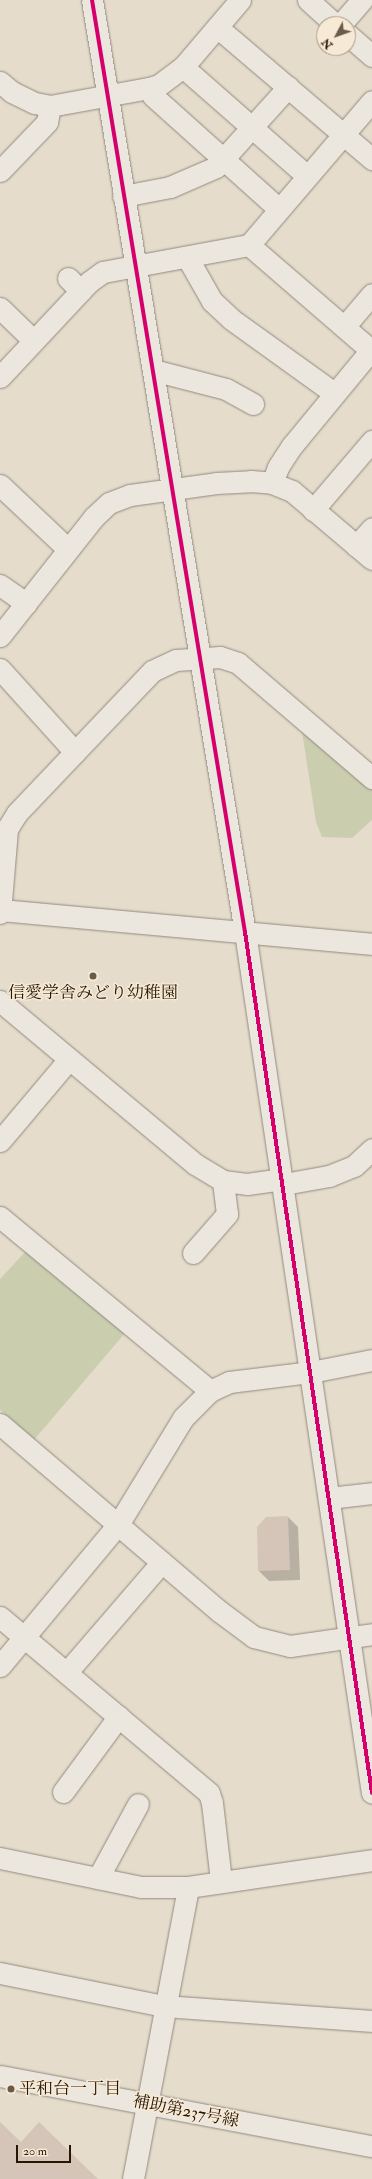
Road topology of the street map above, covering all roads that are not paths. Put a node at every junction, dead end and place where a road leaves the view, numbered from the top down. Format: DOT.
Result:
graph roads {
  1 [pos="92,0"];
  2 [pos="240,0"];
  3 [pos="308,0"];
  4 [pos="362,0"];
  5 [pos="326,16"];
  6 [pos="348,16"];
  7 [pos="217,27"];
  8 [pos="356,42"];
  9 [pos="372,56"];
  10 [pos="183,67"];
  11 [pos="0,82"];
  12 [pos="288,87"];
  13 [pos="149,88"];
  14 [pos="107,96"];
  15 [pos="372,101"];
  16 [pos="50,106"];
  17 [pos="251,128"];
  18 [pos="343,134"];
  19 [pos="372,159"];
  20 [pos="222,160"];
  21 [pos="1,168"];
  22 [pos="307,176"];
  23 [pos="123,196"];
  24 [pos="280,209"];
  25 [pos="249,244"];
  26 [pos="187,257"];
  27 [pos="136,267"];
  28 [pos="372,294"];
  29 [pos="0,308"];
  30 [pos="344,327"];
  31 [pos="34,341"];
  32 [pos="372,350"];
  33 [pos="153,370"];
  34 [pos="0,377"];
  35 [pos="334,393"];
  36 [pos="253,404"];
  37 [pos="372,441"];
  38 [pos="272,483"];
  39 [pos="0,485"];
  40 [pos="172,489"];
  41 [pos="313,510"];
  42 [pos="372,528"];
  43 [pos="356,546"];
  44 [pos="68,549"];
  45 [pos="372,559"];
  46 [pos="0,585"];
  47 [pos="26,603"];
  48 [pos="0,636"];
  49 [pos="200,658"];
  50 [pos="0,669"];
  51 [pos="74,752"];
  52 [pos="372,778"];
  53 [pos="4,825"];
  54 [pos="0,911"];
  55 [pos="245,932"];
  56 [pos="372,944"];
  57 [pos="0,1001"];
  58 [pos="69,1059"];
  59 [pos="3,1131"];
  60 [pos="372,1149"];
  61 [pos="223,1181"];
  62 [pos="283,1182"];
  63 [pos="0,1217"];
  64 [pos="193,1253"];
  65 [pos="372,1360"];
  66 [pos="311,1372"];
  67 [pos="210,1391"];
  68 [pos="0,1424"];
  69 [pos="372,1493"];
  70 [pos="329,1498"];
  71 [pos="119,1523"];
  72 [pos="162,1562"];
  73 [pos="0,1617"];
  74 [pos="372,1634"];
  75 [pos="24,1637"];
  76 [pos="350,1639"];
  77 [pos="0,1666"];
  78 [pos="67,1672"];
  79 [pos="120,1716"];
  80 [pos="63,1792"];
  81 [pos="372,1793"];
  82 [pos="138,1804"];
  83 [pos="0,1858"];
  84 [pos="372,1860"];
  85 [pos="98,1878"];
  86 [pos="221,1881"];
  87 [pos="188,1887"];
  88 [pos="0,1973"];
  89 [pos="164,2006"];
  90 [pos="372,2021"];
  91 [pos="0,2076"];
  92 [pos="147,2104"];
  93 [pos="372,2146"];
  94 [pos="133,2179"];
  1 -- 14 [label="street"];
  2 -- 7 [label="street"];
  3 -- 5 [label="street"];
  4 -- 6 [label="street"];
  7 -- 10 [label="street"];
  7 -- 12 [label="street"];
  8 -- 9 [label="street"];
  10 -- 13 [label="street"];
  10 -- 17 [label="street"];
  11 -- 16 [label="street"];
  12 -- 17 [label="street"];
  12 -- 18 [label="street"];
  13 -- 14 [label="street"];
  13 -- 20 [label="street"];
  14 -- 16 [label="street"];
  14 -- 23 [label="street"];
  15 -- 18 [label="street"];
  16 -- 21 [label="street"];
  17 -- 20 [label="street"];
  17 -- 22 [label="street"];
  18 -- 19 [label="street"];
  18 -- 22 [label="street"];
  20 -- 23 [label="street"];
  20 -- 24 [label="street"];
  22 -- 24 [label="street"];
  23 -- 27 [label="street"];
  24 -- 25 [label="street"];
  25 -- 26 [label="street"];
  25 -- 30 [label="street"];
  26 -- 27 [label="street"];
  26 -- 35 [label="street"];
  27 -- 31 [label="street"];
  27 -- 33 [label="street"];
  28 -- 30 [label="street"];
  29 -- 31 [label="street"];
  30 -- 32 [label="street"];
  31 -- 34 [label="street"];
  32 -- 35 [label="street"];
  33 -- 36 [label="street"];
  33 -- 40 [label="street"];
  35 -- 38 [label="street"];
  37 -- 41 [label="street"];
  38 -- 40 [label="street"];
  38 -- 41 [label="street"];
  39 -- 44 [label="street"];
  40 -- 44 [label="street"];
  40 -- 49 [label="street"];
  41 -- 43 [label="street"];
  42 -- 43 [label="street"];
  43 -- 45 [label="street"];
  44 -- 47 [label="street"];
  46 -- 47 [label="street"];
  47 -- 48 [label="street"];
  49 -- 51 [label="street"];
  49 -- 52 [label="street"];
  49 -- 55 [label="street"];
  50 -- 51 [label="street"];
  51 -- 53 [label="street"];
  53 -- 54 [label="street"];
  54 -- 55 [label="street"];
  55 -- 56 [label="street"];
  55 -- 62 [label="street"];
  57 -- 58 [label="street"];
  58 -- 59 [label="street"];
  58 -- 61 [label="street"];
  60 -- 62 [label="street"];
  61 -- 62 [label="street"];
  61 -- 64 [label="street"];
  62 -- 66 [label="street"];
  63 -- 67 [label="street"];
  65 -- 66 [label="street"];
  66 -- 67 [label="street"];
  66 -- 70 [label="street"];
  67 -- 71 [label="street"];
  68 -- 71 [label="street"];
  69 -- 70 [label="street"];
  70 -- 76 [label="street"];
  71 -- 72 [label="street"];
  71 -- 75 [label="street"];
  72 -- 76 [label="street"];
  72 -- 78 [label="street"];
  73 -- 75 [label="street"];
  74 -- 76 [label="street"];
  75 -- 77 [label="street"];
  75 -- 78 [label="street"];
  76 -- 81 [label="street"];
  78 -- 79 [label="street"];
  79 -- 80 [label="street"];
  79 -- 86 [label="street"];
  82 -- 85 [label="street"];
  83 -- 85 [label="street"];
  84 -- 86 [label="street"];
  85 -- 87 [label="street"];
  86 -- 87 [label="street"];
  87 -- 89 [label="street"];
  88 -- 89 [label="street"];
  89 -- 90 [label="street"];
  89 -- 92 [label="street"];
  91 -- 92 [label="street, 補助第237号線"];
  92 -- 93 [label="street, 補助第237号線"];
  92 -- 94 [label="street"];
}
